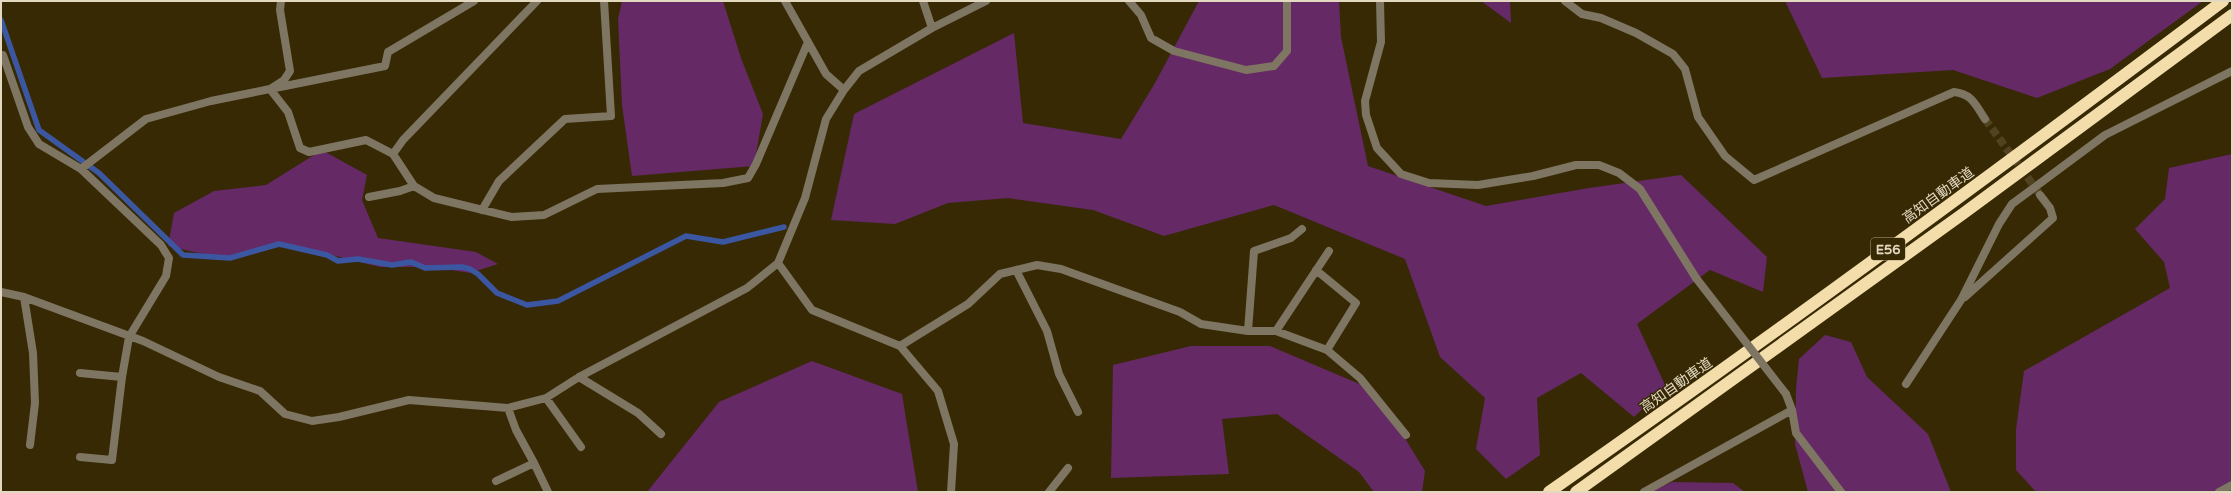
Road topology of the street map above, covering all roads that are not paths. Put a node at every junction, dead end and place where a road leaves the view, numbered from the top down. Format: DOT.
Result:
graph roads {
  1 [pos="281,1"];
  2 [pos="474,1"];
  3 [pos="604,1"];
  4 [pos="785,1"];
  5 [pos="923,1"];
  6 [pos="986,1"];
  7 [pos="1130,1"];
  8 [pos="1287,1"];
  9 [pos="1380,1"];
  10 [pos="1565,1"];
  11 [pos="2223,1"];
  12 [pos="531,3"];
  13 [pos="2232,15"];
  14 [pos="932,28"];
  15 [pos="808,42"];
  16 [pos="2,53"];
  17 [pos="2232,71"];
  18 [pos="270,89"];
  19 [pos="844,90"];
  20 [pos="1985,119"];
  21 [pos="394,154"];
  22 [pos="81,169"];
  23 [pos="414,186"];
  24 [pos="2040,195"];
  25 [pos="369,197"];
  26 [pos="482,210"];
  27 [pos="1302,229"];
  28 [pos="1329,251"];
  29 [pos="778,263"];
  30 [pos="1016,270"];
  31 [pos="1316,270"];
  32 [pos="1,292"];
  33 [pos="24,297"];
  34 [pos="1961,300"];
  35 [pos="1248,331"];
  36 [pos="1276,331"];
  37 [pos="130,337"];
  38 [pos="900,346"];
  39 [pos="1327,350"];
  40 [pos="80,373"];
  41 [pos="122,377"];
  42 [pos="579,377"];
  43 [pos="1906,384"];
  44 [pos="546,398"];
  45 [pos="508,408"];
  46 [pos="1792,410"];
  47 [pos="1078,412"];
  48 [pos="661,434"];
  49 [pos="1406,435"];
  50 [pos="30,445"];
  51 [pos="581,447"];
  52 [pos="80,457"];
  53 [pos="534,463"];
  54 [pos="1068,468"];
  55 [pos="496,481"];
  56 [pos="2232,485"];
  57 [pos="548,492"];
  58 [pos="951,492"];
  59 [pos="1049,492"];
  60 [pos="1549,492"];
  61 [pos="1576,492"];
  62 [pos="1644,492"];
  63 [pos="1841,492"];
  64 [pos="2219,492"];
  1 -- 18 [label="street"];
  2 -- 18 [label="street"];
  3 -- 26 [label="street"];
  4 -- 15 [label="street"];
  5 -- 14 [label="street"];
  6 -- 14 [label="street"];
  7 -- 8 [label="street"];
  9 -- 46 [label="street, bridge"];
  10 -- 20 [label="street"];
  11 -- 60 [label="highway, 高知自動車道 / E56"];
  12 -- 21 [label="street"];
  13 -- 61 [label="highway, 高知自動車道 / E56"];
  14 -- 19 [label="street"];
  15 -- 19 [label="street"];
  15 -- 26 [label="street"];
  16 -- 22 [label="street"];
  17 -- 34 [label="street"];
  18 -- 21 [label="street"];
  18 -- 22 [label="street"];
  19 -- 29 [label="street"];
  21 -- 23 [label="street"];
  22 -- 37 [label="street"];
  23 -- 25 [label="street"];
  23 -- 26 [label="street"];
  24 -- 34 [label="street"];
  27 -- 35 [label="street"];
  28 -- 31 [label="street"];
  29 -- 38 [label="street"];
  29 -- 42 [label="street"];
  30 -- 35 [label="street"];
  30 -- 38 [label="street"];
  30 -- 47 [label="street"];
  31 -- 36 [label="street"];
  31 -- 39 [label="street"];
  32 -- 33 [label="street"];
  33 -- 37 [label="street"];
  33 -- 50 [label="street"];
  34 -- 43 [label="street"];
  35 -- 36 [label="street"];
  36 -- 39 [label="street"];
  37 -- 41 [label="street"];
  37 -- 45 [label="street"];
  38 -- 58 [label="street"];
  39 -- 49 [label="street"];
  40 -- 41 [label="street"];
  41 -- 52 [label="street"];
  42 -- 44 [label="street"];
  42 -- 48 [label="street"];
  44 -- 45 [label="street"];
  44 -- 51 [label="street"];
  45 -- 53 [label="street"];
  46 -- 62 [label="street"];
  46 -- 63 [label="street"];
  53 -- 55 [label="street"];
  53 -- 57 [label="street"];
  54 -- 59 [label="street"];
  56 -- 64 [label="street"];
}
